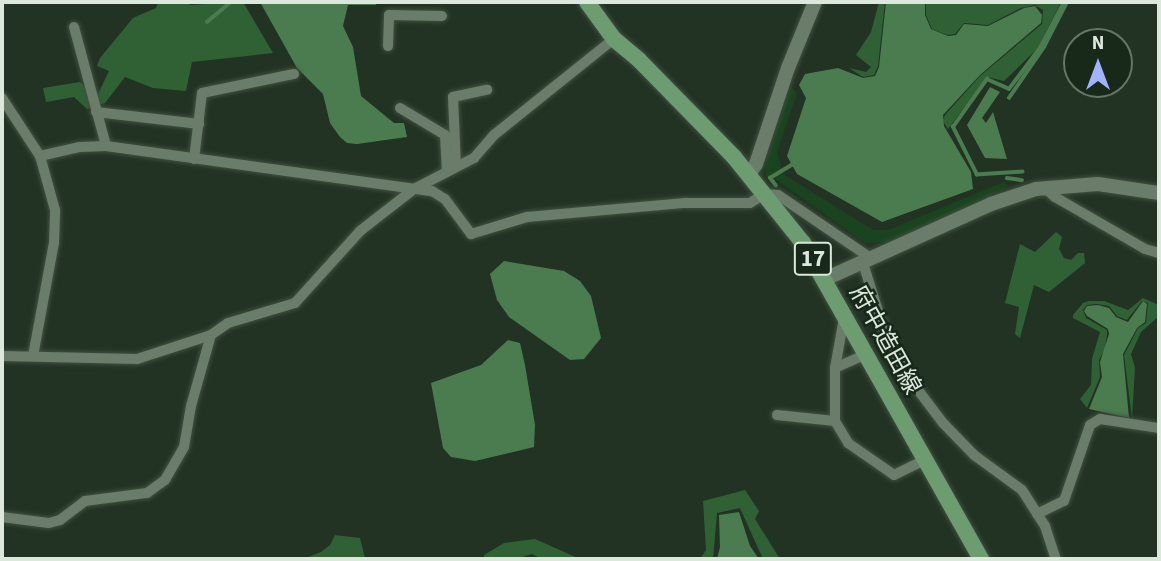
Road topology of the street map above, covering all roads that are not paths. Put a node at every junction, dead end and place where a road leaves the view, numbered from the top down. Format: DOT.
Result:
graph roads {
  1 [pos="417,2"];
  2 [pos="587,2"];
  3 [pos="815,2"];
  4 [pos="417,15"];
  5 [pos="442,16"];
  6 [pos="74,27"];
  7 [pos="614,39"];
  8 [pos="388,46"];
  9 [pos="294,75"];
  10 [pos="487,90"];
  11 [pos="2,99"];
  12 [pos="400,108"];
  13 [pos="96,112"];
  14 [pos="199,124"];
  15 [pos="106,146"];
  16 [pos="40,156"];
  17 [pos="194,159"];
  18 [pos="451,168"];
  19 [pos="749,174"];
  20 [pos="1045,187"];
  21 [pos="414,189"];
  22 [pos="1159,193"];
  23 [pos="764,194"];
  24 [pos="1159,253"];
  25 [pos="868,261"];
  26 [pos="825,279"];
  27 [pos="845,314"];
  28 [pos="211,335"];
  29 [pos="867,354"];
  30 [pos="2,356"];
  31 [pos="33,356"];
  32 [pos="835,368"];
  33 [pos="777,415"];
  34 [pos="835,421"];
  35 [pos="1159,428"];
  36 [pos="925,460"];
  37 [pos="1037,514"];
  38 [pos="2,517"];
  39 [pos="981,559"];
  40 [pos="1056,559"];
  1 -- 4 [label="street"];
  2 -- 7 [label="main road, 府中造田線 / 17"];
  3 -- 19 [label="street"];
  4 -- 5 [label="street"];
  4 -- 8 [label="street"];
  6 -- 13 [label="street"];
  7 -- 18 [label="street"];
  7 -- 19 [label="main road, 府中造田線 / 17"];
  9 -- 14 [label="street"];
  10 -- 18 [label="street"];
  11 -- 16 [label="street"];
  12 -- 18 [label="street"];
  13 -- 14 [label="street"];
  13 -- 15 [label="street"];
  14 -- 17 [label="street"];
  15 -- 16 [label="street"];
  15 -- 17 [label="street"];
  16 -- 31 [label="street"];
  17 -- 21 [label="street"];
  18 -- 21 [label="street"];
  19 -- 23 [label="main road, 府中造田線 / 17"];
  20 -- 22 [label="street"];
  20 -- 24 [label="street"];
  20 -- 25 [label="street"];
  21 -- 23 [label="street"];
  21 -- 28 [label="street"];
  23 -- 25 [label="street"];
  23 -- 26 [label="main road, 府中造田線 / 17"];
  25 -- 26 [label="street"];
  25 -- 37 [label="street"];
  26 -- 27 [label="main road, 府中造田線 / 17"];
  27 -- 29 [label="main road, 府中造田線 / 17"];
  27 -- 32 [label="street"];
  28 -- 31 [label="street"];
  28 -- 38 [label="street"];
  29 -- 32 [label="street"];
  29 -- 36 [label="main road, 府中造田線 / 17"];
  30 -- 31 [label="street"];
  32 -- 34 [label="street"];
  33 -- 34 [label="street"];
  34 -- 36 [label="street"];
  35 -- 37 [label="street"];
  36 -- 39 [label="main road, 府中造田線 / 17"];
  37 -- 40 [label="street"];
}
